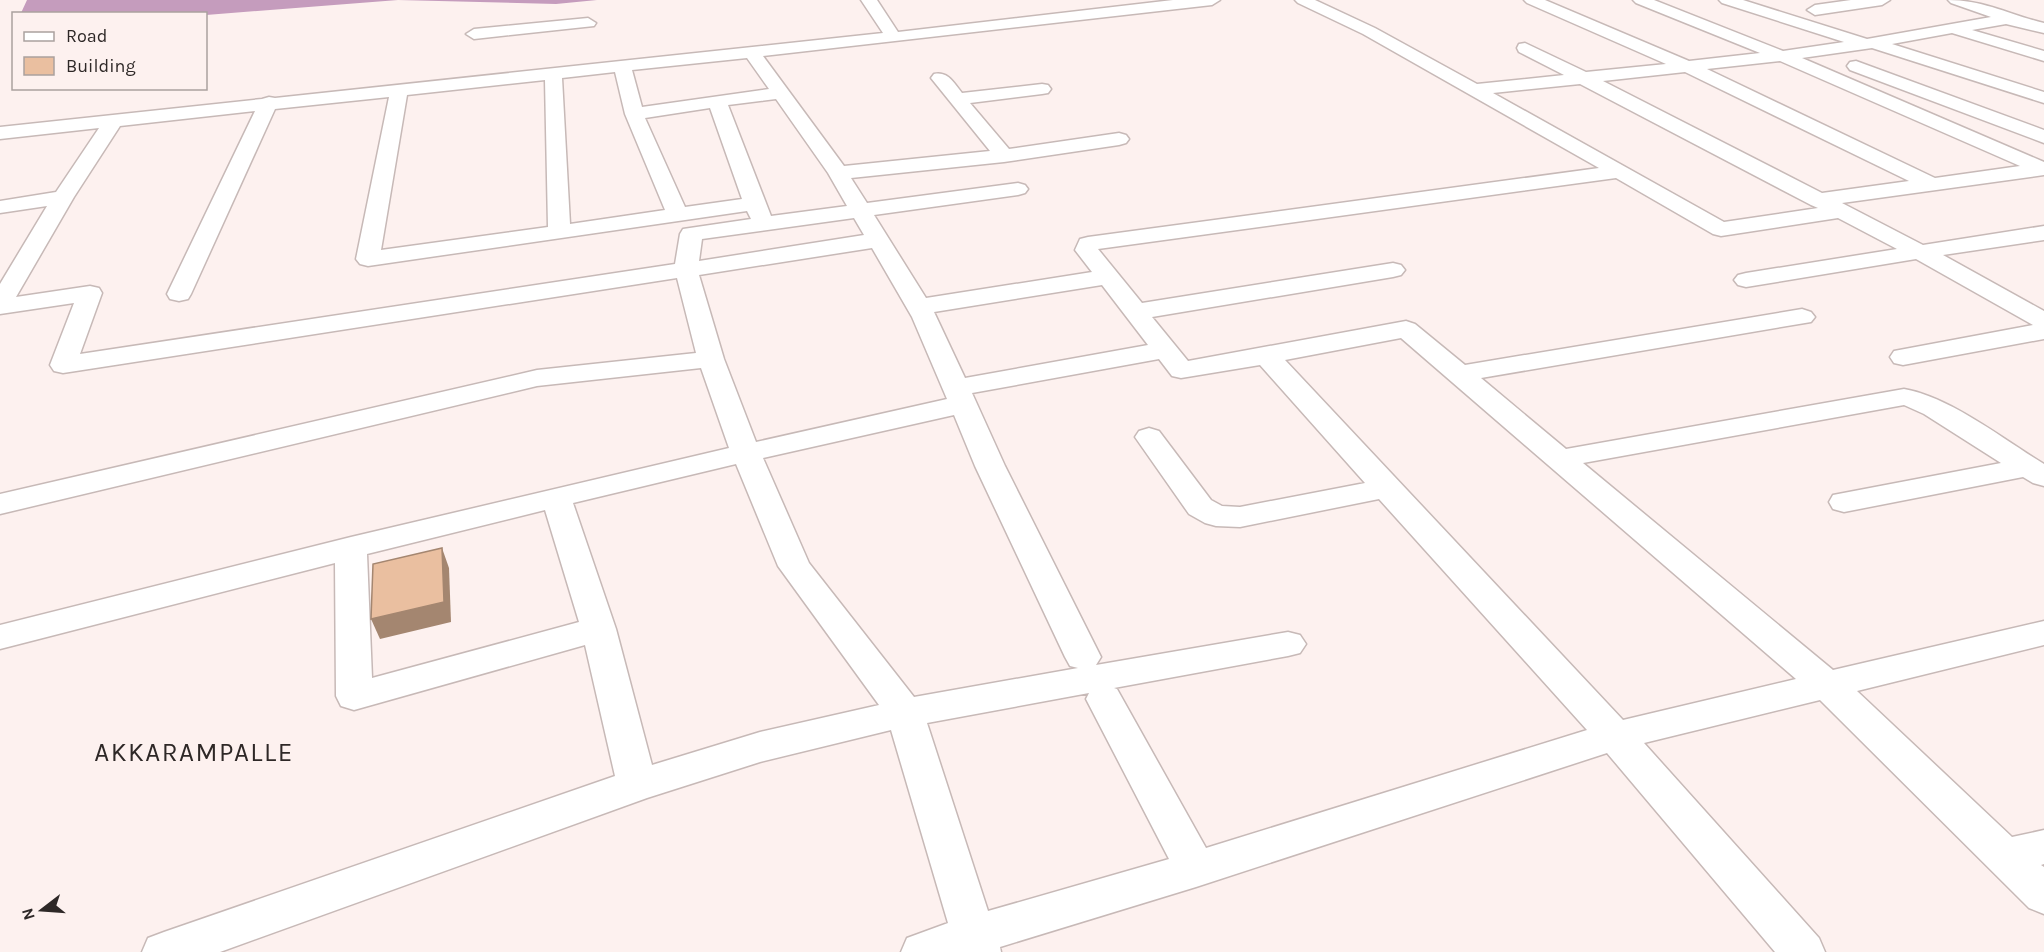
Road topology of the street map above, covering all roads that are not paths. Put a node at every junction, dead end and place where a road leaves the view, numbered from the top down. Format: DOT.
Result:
graph roads {
  1 [pos="869,0"];
  2 [pos="1212,0"];
  3 [pos="1303,0"];
  4 [pos="1532,0"];
  5 [pos="1641,0"];
  6 [pos="1727,0"];
  7 [pos="1882,0"];
  8 [pos="1956,0"];
  9 [pos="1815,9"];
  10 [pos="2044,12"];
  11 [pos="2010,18"];
  12 [pos="588,22"];
  13 [pos="2044,28"];
  14 [pos="1953,29"];
  15 [pos="474,34"];
  16 [pos="894,37"];
  17 [pos="1870,44"];
  18 [pos="1525,48"];
  19 [pos="751,51"];
  20 [pos="1817,51"];
  21 [pos="1782,56"];
  22 [pos="2044,56"];
  23 [pos="622,65"];
  24 [pos="1690,68"];
  25 [pos="553,72"];
  26 [pos="940,78"];
  27 [pos="1586,79"];
  28 [pos="399,88"];
  29 [pos="1042,89"];
  30 [pos="1475,90"];
  31 [pos="781,93"];
  32 [pos="957,99"];
  33 [pos="2044,99"];
  34 [pos="717,101"];
  35 [pos="269,102"];
  36 [pos="634,114"];
  37 [pos="115,119"];
  38 [pos="0,133"];
  39 [pos="2044,137"];
  40 [pos="1119,139"];
  41 [pos="1004,156"];
  42 [pos="2044,169"];
  43 [pos="1618,172"];
  44 [pos="838,173"];
  45 [pos="1930,185"];
  46 [pos="1018,189"];
  47 [pos="63,197"];
  48 [pos="1819,200"];
  49 [pos="754,204"];
  50 [pos="0,207"];
  51 [pos="1841,211"];
  52 [pos="862,212"];
  53 [pos="676,214"];
  54 [pos="764,225"];
  55 [pos="559,231"];
  56 [pos="2044,233"];
  57 [pos="879,240"];
  58 [pos="1920,252"];
  59 [pos="686,269"];
  60 [pos="1393,270"];
  61 [pos="1108,278"];
  62 [pos="1746,280"];
  63 [pos="179,294"];
  64 [pos="0,306"];
  65 [pos="919,307"];
  66 [pos="1135,312"];
  67 [pos="1802,317"];
  68 [pos="2044,321"];
  69 [pos="2044,331"];
  70 [pos="1165,350"];
  71 [pos="1266,356"];
  72 [pos="1903,357"];
  73 [pos="711,359"];
  74 [pos="1459,374"];
  75 [pos="960,396"];
  76 [pos="1149,437"];
  77 [pos="745,451"];
  78 [pos="1558,459"];
  79 [pos="2036,472"];
  80 [pos="1386,488"];
  81 [pos="556,497"];
  82 [pos="1844,502"];
  83 [pos="0,504"];
  84 [pos="351,547"];
  85 [pos="599,629"];
  86 [pos="2044,633"];
  87 [pos="0,637"];
  88 [pos="1288,644"];
  89 [pos="1083,657"];
  90 [pos="1828,686"];
  91 [pos="1104,699"];
  92 [pos="905,713"];
  93 [pos="1615,736"];
  94 [pos="637,785"];
  95 [pos="2044,847"];
  96 [pos="2004,857"];
  97 [pos="1197,869"];
  98 [pos="2044,895"];
  99 [pos="976,943"];
  100 [pos="164,952"];
  101 [pos="923,952"];
  102 [pos="1803,952"];
  1 -- 16 [label="street"];
  2 -- 16 [label="street"];
  3 -- 30 [label="street"];
  4 -- 24 [label="street"];
  5 -- 21 [label="street"];
  6 -- 17 [label="street"];
  7 -- 9 [label="street"];
  8 -- 11 [label="street"];
  10 -- 11 [label="street"];
  11 -- 13 [label="street"];
  11 -- 14 [label="street"];
  12 -- 15 [label="street"];
  14 -- 17 [label="street"];
  14 -- 22 [label="street"];
  16 -- 19 [label="street"];
  17 -- 20 [label="street"];
  17 -- 33 [label="street"];
  18 -- 27 [label="street"];
  19 -- 23 [label="street"];
  19 -- 31 [label="street"];
  20 -- 21 [label="street"];
  20 -- 39 [label="street"];
  21 -- 24 [label="street"];
  21 -- 42 [label="street"];
  23 -- 25 [label="street"];
  23 -- 36 [label="street"];
  24 -- 27 [label="street"];
  24 -- 45 [label="street"];
  25 -- 28 [label="street"];
  25 -- 55 [label="street"];
  26 -- 32 [label="street"];
  27 -- 30 [label="street"];
  27 -- 48 [label="street"];
  28 -- 35 [label="street"];
  28 -- 55 [label="street"];
  29 -- 32 [label="street"];
  30 -- 43 [label="street"];
  31 -- 34 [label="street"];
  31 -- 44 [label="street"];
  32 -- 41 [label="street"];
  34 -- 36 [label="street"];
  34 -- 49 [label="street"];
  35 -- 37 [label="street"];
  35 -- 63 [label="street"];
  36 -- 53 [label="street"];
  37 -- 38 [label="street"];
  37 -- 47 [label="street"];
  40 -- 41 [label="street"];
  41 -- 44 [label="street"];
  42 -- 45 [label="street"];
  43 -- 51 [label="street"];
  43 -- 61 [label="street"];
  44 -- 52 [label="street"];
  45 -- 48 [label="street"];
  46 -- 52 [label="street"];
  47 -- 50 [label="street"];
  47 -- 64 [label="street"];
  48 -- 51 [label="street"];
  49 -- 53 [label="street"];
  49 -- 54 [label="street"];
  51 -- 58 [label="street"];
  52 -- 54 [label="street"];
  52 -- 57 [label="street"];
  53 -- 55 [label="street"];
  54 -- 59 [label="street"];
  56 -- 58 [label="street"];
  57 -- 59 [label="street"];
  57 -- 65 [label="street"];
  58 -- 62 [label="street"];
  58 -- 68 [label="street"];
  59 -- 64 [label="street"];
  59 -- 73 [label="street"];
  60 -- 66 [label="street"];
  61 -- 65 [label="street"];
  61 -- 66 [label="street"];
  65 -- 75 [label="street"];
  66 -- 70 [label="street"];
  67 -- 74 [label="street"];
  69 -- 72 [label="street"];
  70 -- 71 [label="street"];
  70 -- 75 [label="street"];
  71 -- 74 [label="street"];
  71 -- 80 [label="street"];
  73 -- 77 [label="street"];
  73 -- 83 [label="street"];
  74 -- 78 [label="street"];
  75 -- 77 [label="street"];
  75 -- 89 [label="street"];
  76 -- 80 [label="street"];
  77 -- 81 [label="street"];
  77 -- 92 [label="street"];
  78 -- 79 [label="street"];
  78 -- 90 [label="street"];
  79 -- 82 [label="street"];
  80 -- 93 [label="street"];
  81 -- 84 [label="street"];
  81 -- 85 [label="street"];
  84 -- 85 [label="street"];
  84 -- 87 [label="street"];
  85 -- 94 [label="street"];
  86 -- 90 [label="street"];
  88 -- 92 [label="street"];
  90 -- 93 [label="street"];
  90 -- 96 [label="street"];
  91 -- 97 [label="street"];
  92 -- 94 [label="street"];
  92 -- 99 [label="street"];
  93 -- 97 [label="street"];
  93 -- 102 [label="street"];
  94 -- 100 [label="street"];
  95 -- 96 [label="street"];
  96 -- 98 [label="street"];
  97 -- 99 [label="street"];
  99 -- 101 [label="street"];
}
